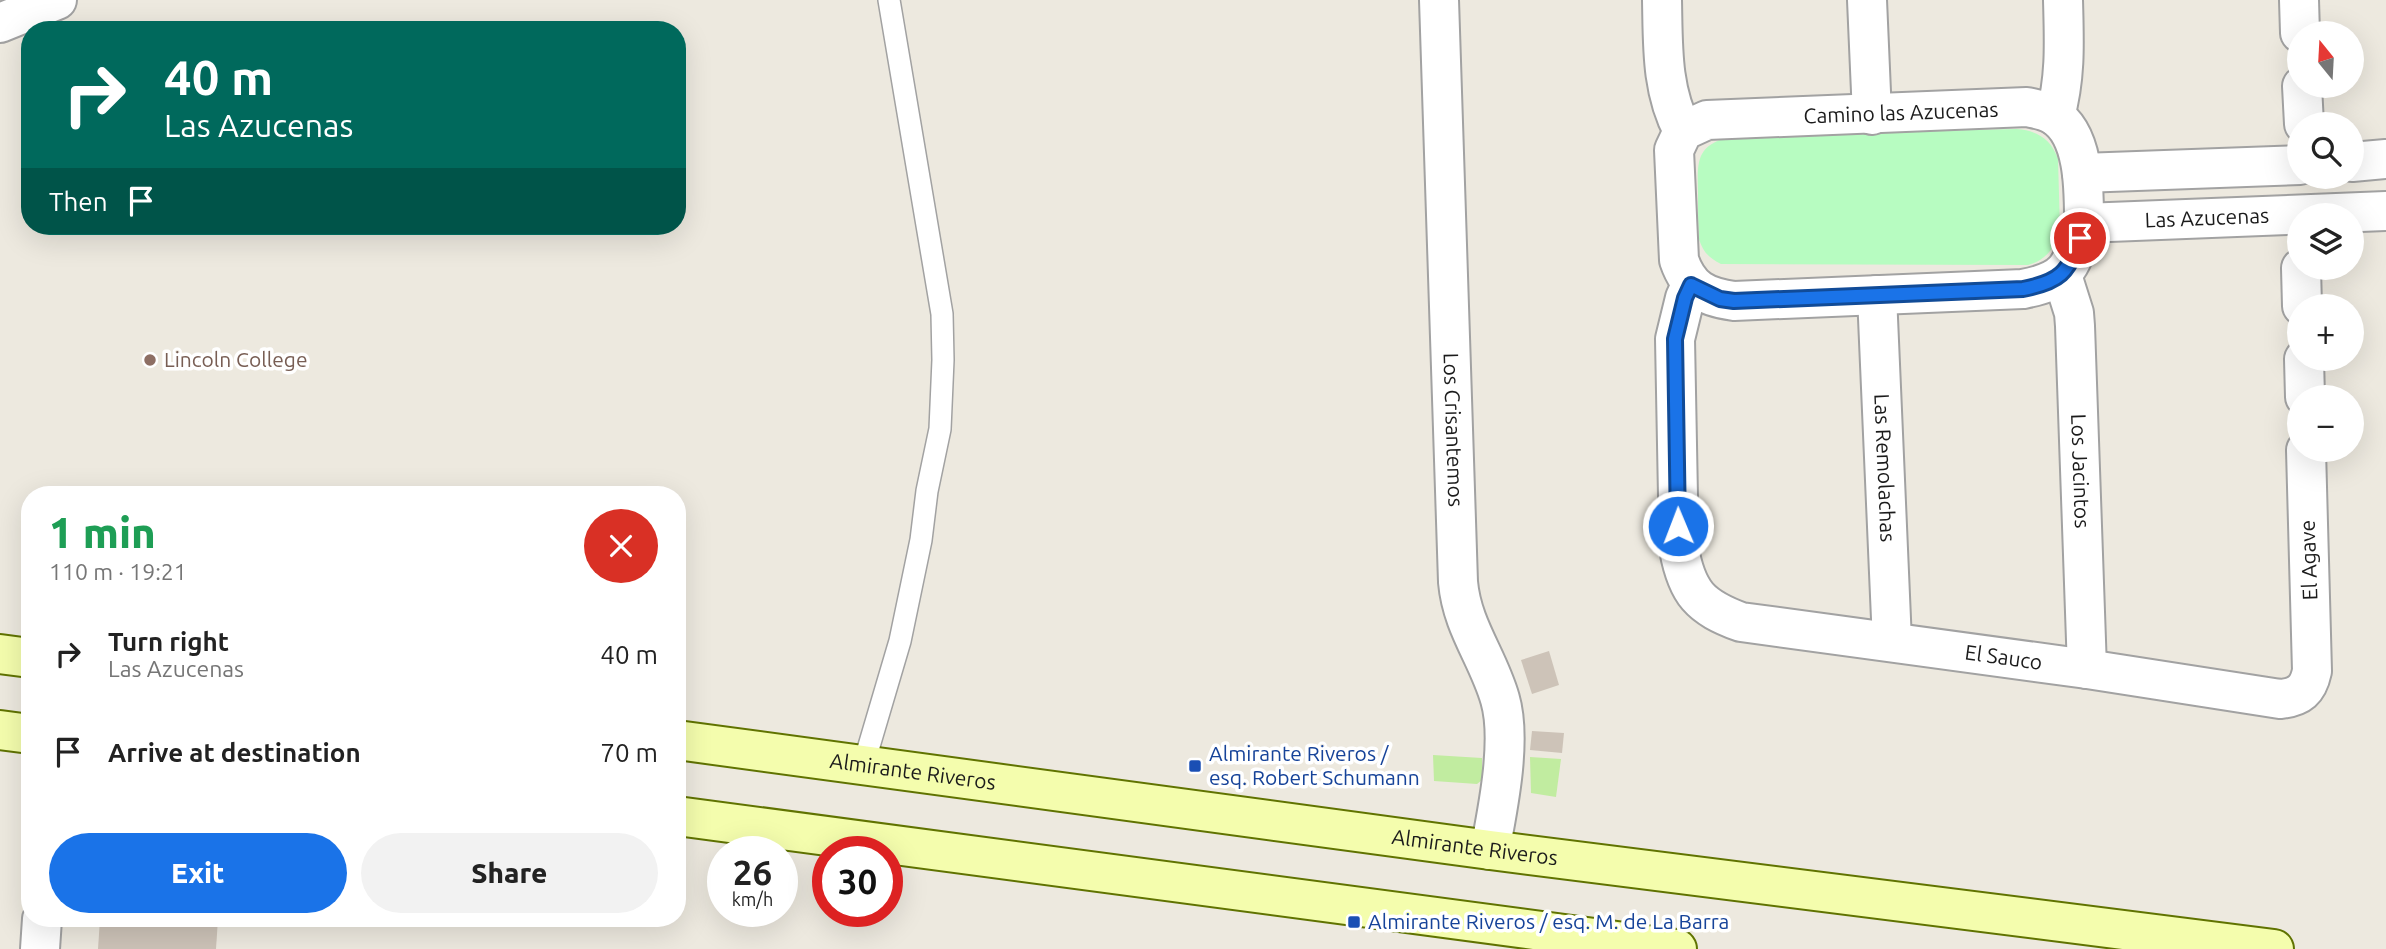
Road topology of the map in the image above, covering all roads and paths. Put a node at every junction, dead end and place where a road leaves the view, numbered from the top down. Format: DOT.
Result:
graph roads {
  1 [pos="57,0"];
  2 [pos="888,0"];
  3 [pos="1438,0"];
  4 [pos="1662,0"];
  5 [pos="1867,0"];
  6 [pos="2063,0"];
  7 [pos="2299,0"];
  8 [pos="2300,21"];
  9 [pos="0,23"];
  10 [pos="1872,115"];
  11 [pos="2055,116"];
  12 [pos="1683,131"];
  13 [pos="2386,159"];
  14 [pos="2364,161"];
  15 [pos="2287,165"];
  16 [pos="2082,173"];
  17 [pos="2386,211"];
  18 [pos="2364,212"];
  19 [pos="2287,215"];
  20 [pos="2084,223"];
  21 [pos="2062,275"];
  22 [pos="1691,285"];
  23 [pos="1877,295"];
  24 [pos="2306,462"];
  25 [pos="1892,642"];
  26 [pos="0,654"];
  27 [pos="21,657"];
  28 [pos="2087,669"];
  29 [pos="2312,671"];
  30 [pos="0,730"];
  31 [pos="21,733"];
  32 [pos="686,741"];
  33 [pos="864,763"];
  34 [pos="686,817"];
  35 [pos="1490,850"];
  36 [pos="41,927"];
  37 [pos="1534,939"];
  38 [pos="40,949"];
  39 [pos="1677,949"];
  40 [pos="2274,949"];
  1 -- 9 [label="street"];
  2 -- 33 [label="lane"];
  3 -- 35 [label="street, Los Crisantemos"];
  4 -- 12 [label="street"];
  5 -- 10 [label="street"];
  6 -- 11 [label="street"];
  7 -- 8 [label="street"];
  10 -- 11 [label="street, Camino las Azucenas"];
  10 -- 12 [label="street, Camino las Azucenas"];
  11 -- 16 [label="street"];
  12 -- 22 [label="street"];
  13 -- 14 [label="street"];
  15 -- 16 [label="street"];
  16 -- 20 [label="street"];
  17 -- 18 [label="street, Las Azucenas"];
  19 -- 20 [label="street, Las Azucenas"];
  20 -- 21 [label="street"];
  21 -- 23 [label="street"];
  21 -- 28 [label="street, Los Jacintos"];
  22 -- 23 [label="street"];
  22 -- 25 [label="street, El Sauco"];
  23 -- 25 [label="street, Las Remolachas"];
  24 -- 29 [label="street, El Agave"];
  25 -- 28 [label="street, El Sauco"];
  26 -- 27 [label="main road"];
  28 -- 29 [label="street, El Sauco"];
  30 -- 31 [label="main road"];
  32 -- 33 [label="main road, Almirante Riveros"];
  33 -- 35 [label="main road, Almirante Riveros"];
  34 -- 37 [label="main road"];
  35 -- 40 [label="main road, Almirante Riveros"];
  36 -- 38 [label="street"];
  37 -- 39 [label="main road"];
}
